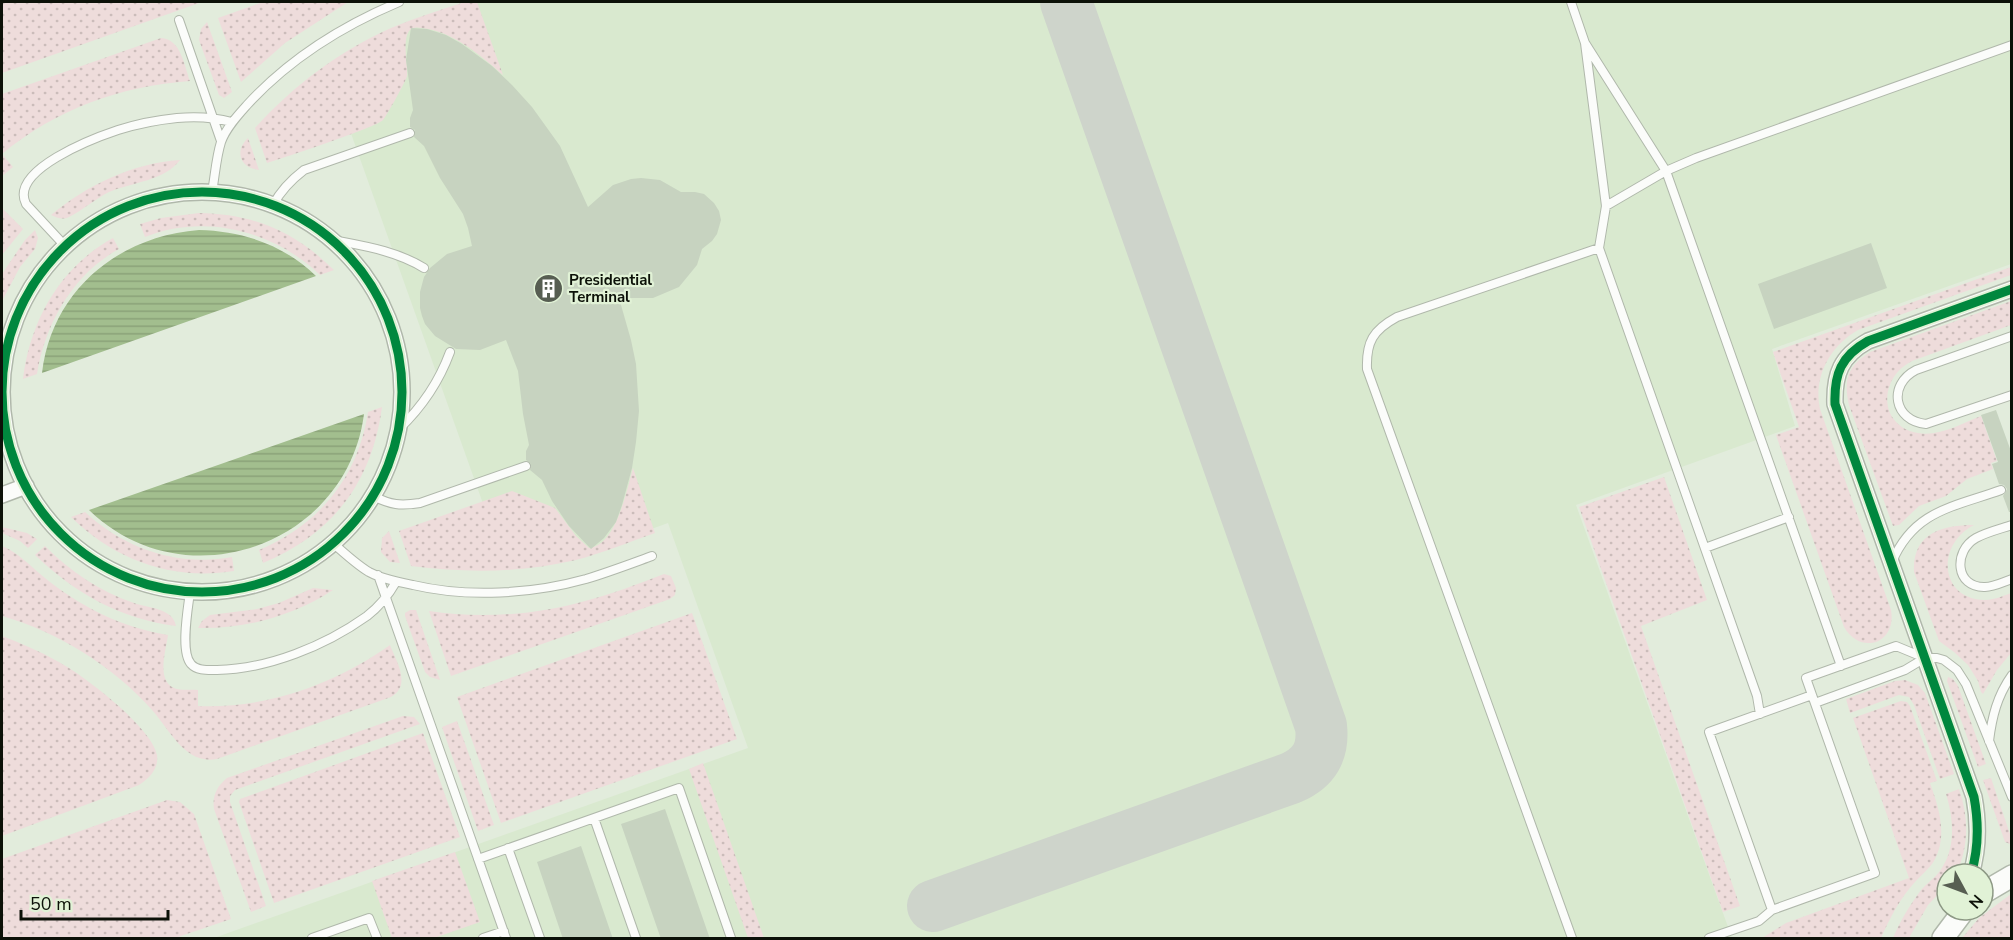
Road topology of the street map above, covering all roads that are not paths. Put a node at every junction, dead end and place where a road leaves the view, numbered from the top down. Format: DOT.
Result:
graph roads {
  1 [pos="399,2"];
  2 [pos="1570,2"];
  3 [pos="179,20"];
  4 [pos="1585,43"];
  5 [pos="2012,45"];
  6 [pos="213,117"];
  7 [pos="232,122"];
  8 [pos="410,133"];
  9 [pos="221,141"];
  10 [pos="1666,171"];
  11 [pos="212,192"];
  12 [pos="273,205"];
  13 [pos="1606,206"];
  14 [pos="333,240"];
  15 [pos="66,247"];
  16 [pos="1599,248"];
  17 [pos="424,268"];
  18 [pos="2012,289"];
  19 [pos="2012,336"];
  20 [pos="450,352"];
  21 [pos="2012,394"];
  22 [pos="399,429"];
  23 [pos="4,436"];
  24 [pos="526,466"];
  25 [pos="26,486"];
  26 [pos="2001,490"];
  27 [pos="2,495"];
  28 [pos="373,496"];
  29 [pos="1789,518"];
  30 [pos="2012,525"];
  31 [pos="333,543"];
  32 [pos="1705,548"];
  33 [pos="652,556"];
  34 [pos="1892,563"];
  35 [pos="378,575"];
  36 [pos="2012,579"];
  37 [pos="396,582"];
  38 [pos="190,592"];
  39 [pos="386,600"];
  40 [pos="1925,658"];
  41 [pos="1841,666"];
  42 [pos="2012,675"];
  43 [pos="1814,699"];
  44 [pos="1760,714"];
  45 [pos="1989,743"];
  46 [pos="2012,797"];
  47 [pos="594,818"];
  48 [pos="508,848"];
  49 [pos="478,859"];
  50 [pos="1973,862"];
  51 [pos="2012,876"];
  52 [pos="1995,886"];
  53 [pos="1772,910"];
  54 [pos="1954,922"];
  55 [pos="505,935"];
  56 [pos="312,939"];
  57 [pos="376,939"];
  58 [pos="483,939"];
  59 [pos="540,939"];
  60 [pos="636,939"];
  61 [pos="731,939"];
  62 [pos="1572,939"];
  63 [pos="1709,939"];
  64 [pos="1943,939"];
  1 -- 7 [label="lane"];
  2 -- 4 [label="lane"];
  3 -- 6 [label="lane"];
  4 -- 10 [label="lane"];
  4 -- 13 [label="lane"];
  5 -- 10 [label="lane"];
  6 -- 7 [label="lane"];
  6 -- 9 [label="lane"];
  6 -- 15 [label="lane"];
  7 -- 9 [label="lane"];
  8 -- 12 [label="lane"];
  9 -- 11 [label="lane"];
  10 -- 13 [label="lane"];
  10 -- 29 [label="lane"];
  11 -- 12 [label="street"];
  11 -- 15 [label="street"];
  12 -- 14 [label="street"];
  13 -- 16 [label="lane"];
  14 -- 17 [label="lane"];
  14 -- 22 [label="street"];
  15 -- 23 [label="street"];
  16 -- 32 [label="lane"];
  16 -- 62 [label="lane"];
  18 -- 34 [label="street"];
  19 -- 21 [label="lane"];
  20 -- 22 [label="lane"];
  22 -- 28 [label="street"];
  23 -- 25 [label="street"];
  24 -- 28 [label="lane"];
  25 -- 27 [label="street"];
  25 -- 38 [label="street"];
  26 -- 34 [label="lane"];
  28 -- 31 [label="street"];
  29 -- 32 [label="lane"];
  29 -- 41 [label="lane"];
  30 -- 36 [label="lane"];
  31 -- 35 [label="lane"];
  31 -- 38 [label="street"];
  32 -- 44 [label="lane"];
  33 -- 37 [label="lane"];
  34 -- 40 [label="street"];
  35 -- 37 [label="lane"];
  35 -- 39 [label="lane"];
  37 -- 39 [label="lane"];
  38 -- 39 [label="lane"];
  39 -- 49 [label="lane"];
  40 -- 41 [label="lane"];
  40 -- 43 [label="lane"];
  40 -- 45 [label="lane"];
  40 -- 50 [label="street"];
  41 -- 43 [label="lane"];
  42 -- 45 [label="lane"];
  43 -- 44 [label="lane"];
  43 -- 53 [label="lane"];
  44 -- 53 [label="lane"];
  45 -- 46 [label="lane"];
  47 -- 48 [label="lane"];
  47 -- 60 [label="lane"];
  47 -- 61 [label="lane"];
  48 -- 49 [label="lane"];
  48 -- 59 [label="lane"];
  49 -- 55 [label="lane"];
  51 -- 52 [label="street"];
  53 -- 63 [label="lane"];
  54 -- 64 [label="street"];
  55 -- 58 [label="lane"];
  56 -- 57 [label="lane"];
}
